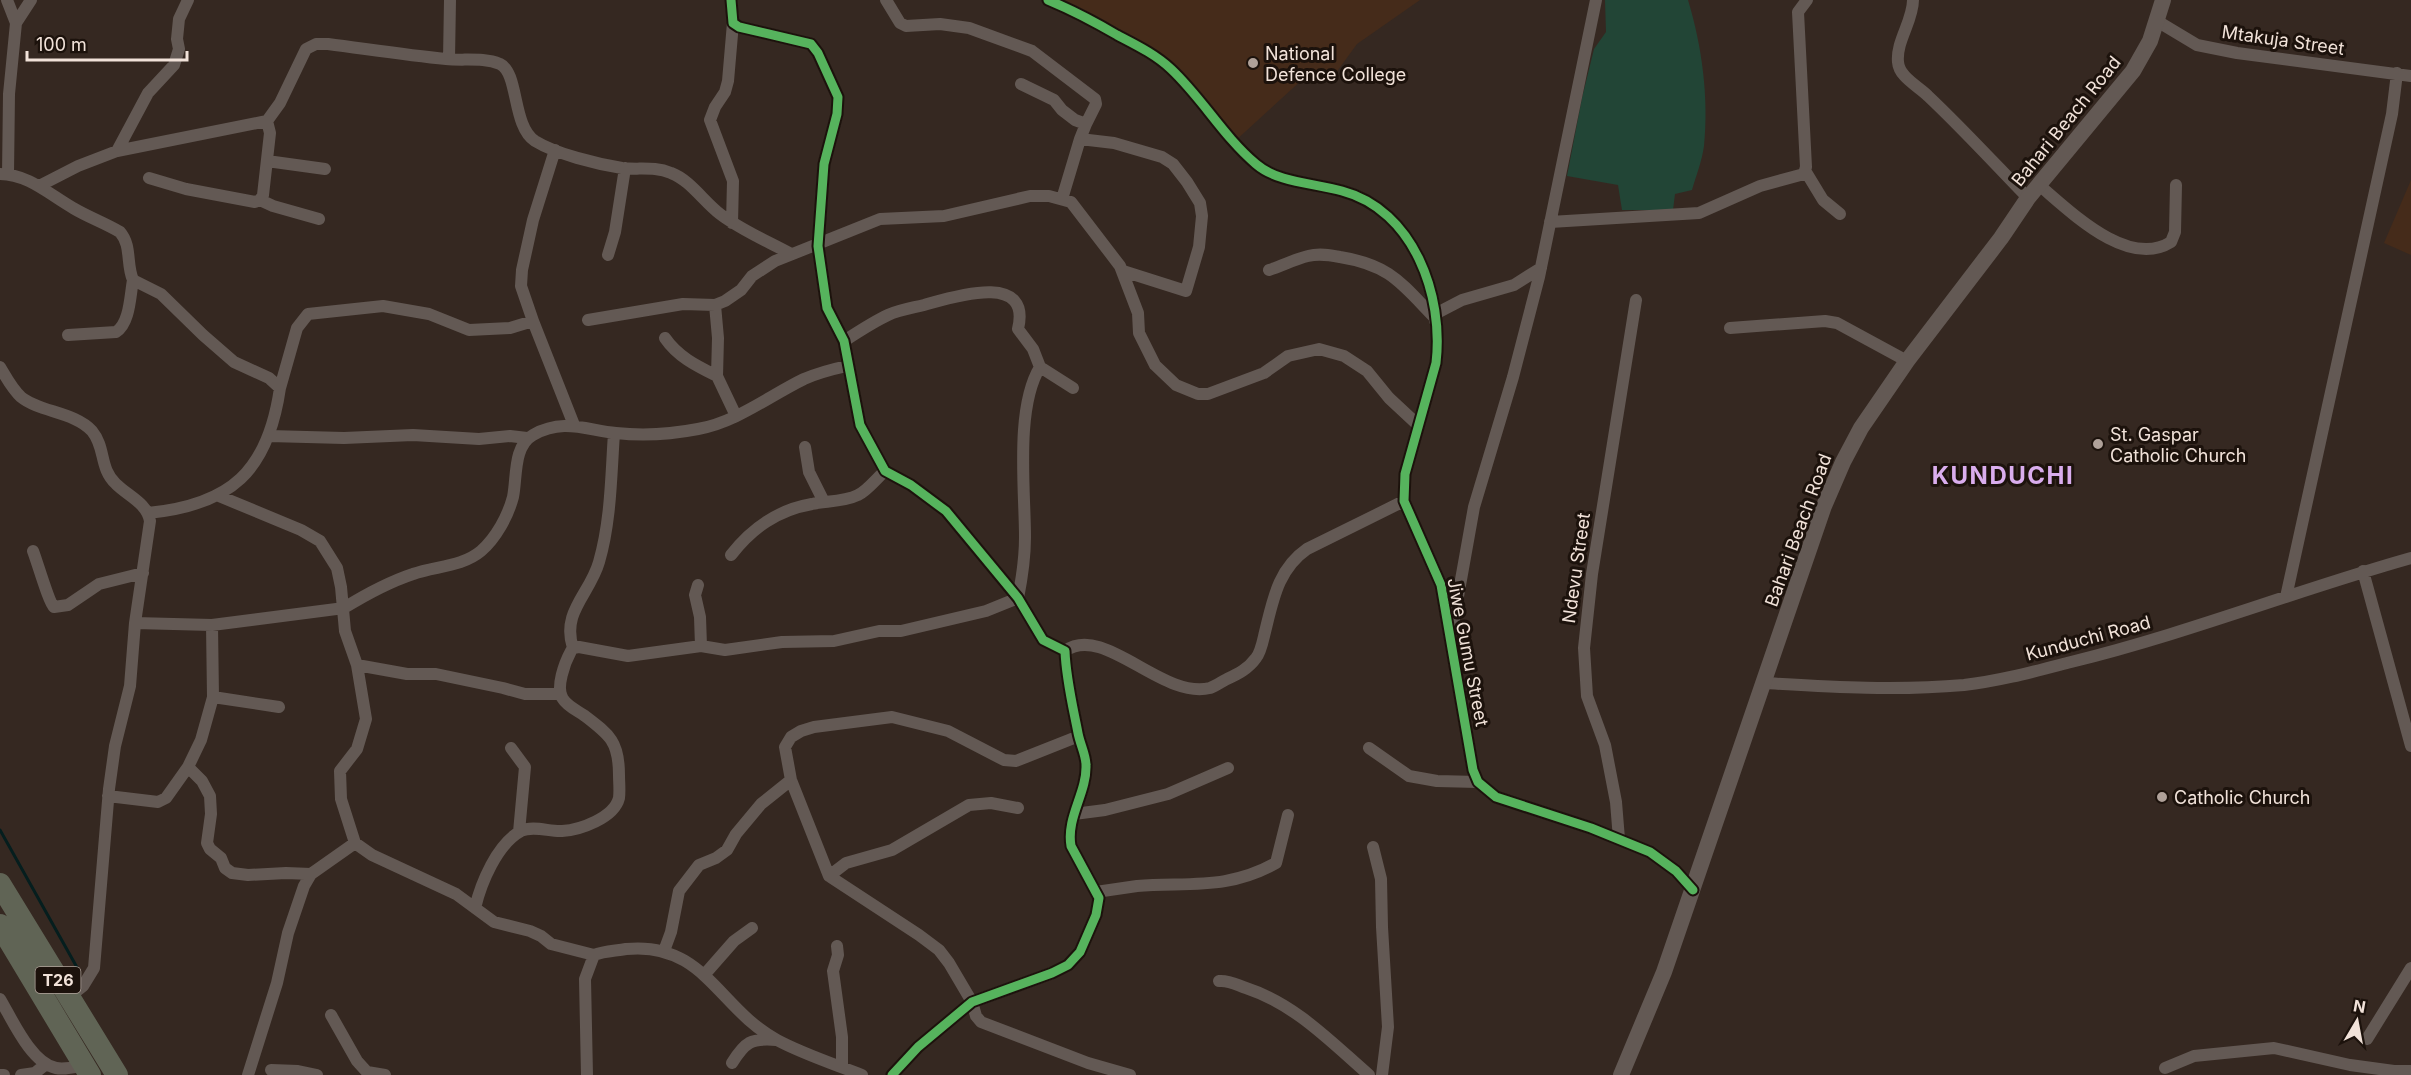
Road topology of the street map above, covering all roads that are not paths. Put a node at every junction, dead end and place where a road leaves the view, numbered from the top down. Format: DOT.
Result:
graph roads {
  1 [pos="7,0"];
  2 [pos="31,0"];
  3 [pos="188,0"];
  4 [pos="450,0"];
  5 [pos="730,0"];
  6 [pos="886,0"];
  7 [pos="1048,0"];
  8 [pos="1596,0"];
  9 [pos="1807,0"];
  10 [pos="1913,0"];
  11 [pos="2163,0"];
  12 [pos="2157,21"];
  13 [pos="16,23"];
  14 [pos="733,23"];
  15 [pos="449,59"];
  16 [pos="2397,73"];
  17 [pos="2411,76"];
  18 [pos="1021,84"];
  19 [pos="267,121"];
  20 [pos="1086,124"];
  21 [pos="1080,139"];
  22 [pos="555,150"];
  23 [pos="117,151"];
  24 [pos="267,161"];
  25 [pos="624,168"];
  26 [pos="325,169"];
  27 [pos="1806,172"];
  28 [pos="4,174"];
  29 [pos="149,178"];
  30 [pos="2176,185"];
  31 [pos="39,186"];
  32 [pos="2033,192"];
  33 [pos="1062,199"];
  34 [pos="260,200"];
  35 [pos="1840,214"];
  36 [pos="318,219"];
  37 [pos="1550,222"];
  38 [pos="732,223"];
  39 [pos="818,246"];
  40 [pos="791,254"];
  41 [pos="608,255"];
  42 [pos="1541,268"];
  43 [pos="1269,270"];
  44 [pos="1123,272"];
  45 [pos="133,280"];
  46 [pos="1636,300"];
  47 [pos="715,305"];
  48 [pos="1435,320"];
  49 [pos="533,321"];
  50 [pos="588,321"];
  51 [pos="1730,328"];
  52 [pos="68,335"];
  53 [pos="665,339"];
  54 [pos="844,341"];
  55 [pos="1907,361"];
  56 [pos="847,366"];
  57 [pos="0,367"];
  58 [pos="1041,368"];
  59 [pos="717,376"];
  60 [pos="280,388"];
  61 [pos="1073,388"];
  62 [pos="736,416"];
  63 [pos="574,425"];
  64 [pos="1418,425"];
  65 [pos="614,433"];
  66 [pos="269,436"];
  67 [pos="527,438"];
  68 [pos="805,447"];
  69 [pos="885,471"];
  70 [pos="219,496"];
  71 [pos="1404,501"];
  72 [pos="824,502"];
  73 [pos="148,513"];
  74 [pos="33,551"];
  75 [pos="732,555"];
  76 [pos="2411,558"];
  77 [pos="2363,571"];
  78 [pos="143,573"];
  79 [pos="698,585"];
  80 [pos="2286,597"];
  81 [pos="1018,598"];
  82 [pos="344,608"];
  83 [pos="135,623"];
  84 [pos="213,625"];
  85 [pos="1450,641"];
  86 [pos="701,646"];
  87 [pos="573,648"];
  88 [pos="1065,651"];
  89 [pos="357,665"];
  90 [pos="1764,683"];
  91 [pos="561,694"];
  92 [pos="213,697"];
  93 [pos="279,707"];
  94 [pos="1079,736"];
  95 [pos="2411,746"];
  96 [pos="511,748"];
  97 [pos="1369,748"];
  98 [pos="188,767"];
  99 [pos="1228,768"];
  100 [pos="791,780"];
  101 [pos="1478,782"];
  102 [pos="108,796"];
  103 [pos="1018,807"];
  104 [pos="1074,814"];
  105 [pos="1288,815"];
  106 [pos="519,832"];
  107 [pos="1619,839"];
  108 [pos="355,843"];
  109 [pos="1373,848"];
  110 [pos="310,874"];
  111 [pos="829,876"];
  112 [pos="0,884"];
  113 [pos="1693,890"];
  114 [pos="1096,892"];
  115 [pos="475,908"];
  116 [pos="0,925"];
  117 [pos="752,928"];
  118 [pos="837,946"];
  119 [pos="664,951"];
  120 [pos="594,955"];
  121 [pos="2411,968"];
  122 [pos="705,974"];
  123 [pos="1219,981"];
  124 [pos="69,997"];
  125 [pos="0,999"];
  126 [pos="972,1002"];
  127 [pos="331,1015"];
  128 [pos="2367,1039"];
  129 [pos="776,1040"];
  130 [pos="732,1063"];
  131 [pos="46,1064"];
  132 [pos="842,1067"];
  133 [pos="2164,1068"];
  134 [pos="87,1070"];
  135 [pos="249,1070"];
  136 [pos="2411,1071"];
  137 [pos="275,1072"];
  138 [pos="368,1074"];
  139 [pos="21,1075"];
  140 [pos="117,1075"];
  141 [pos="316,1075"];
  142 [pos="385,1075"];
  143 [pos="587,1075"];
  144 [pos="862,1075"];
  145 [pos="892,1075"];
  146 [pos="1130,1075"];
  147 [pos="1370,1075"];
  148 [pos="1382,1075"];
  149 [pos="1621,1075"];
  1 -- 13 [label="street"];
  2 -- 13 [label="street"];
  3 -- 23 [label="street"];
  4 -- 15 [label="street"];
  5 -- 14 [label="street"];
  6 -- 20 [label="street"];
  7 -- 48 [label="street, Jiwe Gumu Street"];
  8 -- 37 [label="street"];
  9 -- 27 [label="street"];
  10 -- 32 [label="street"];
  11 -- 12 [label="street, Bahari Beach Road"];
  12 -- 16 [label="street, Mtakuja Street"];
  12 -- 32 [label="street, Bahari Beach Road"];
  13 -- 28 [label="street"];
  14 -- 38 [label="street"];
  14 -- 39 [label="street"];
  15 -- 19 [label="street"];
  15 -- 22 [label="street"];
  16 -- 17 [label="street, Mtakuja Street"];
  16 -- 80 [label="street"];
  18 -- 20 [label="street"];
  19 -- 23 [label="street"];
  19 -- 24 [label="street"];
  20 -- 21 [label="street"];
  21 -- 33 [label="street"];
  21 -- 44 [label="street"];
  22 -- 25 [label="street"];
  22 -- 49 [label="street"];
  23 -- 31 [label="street"];
  24 -- 26 [label="street"];
  24 -- 34 [label="street"];
  25 -- 38 [label="street"];
  25 -- 41 [label="street"];
  27 -- 35 [label="street"];
  27 -- 37 [label="street"];
  28 -- 31 [label="street"];
  29 -- 34 [label="street"];
  30 -- 32 [label="street"];
  31 -- 45 [label="street"];
  32 -- 55 [label="street, Bahari Beach Road"];
  33 -- 39 [label="street"];
  33 -- 44 [label="street"];
  34 -- 36 [label="street"];
  37 -- 42 [label="street"];
  38 -- 40 [label="street"];
  39 -- 40 [label="street"];
  39 -- 54 [label="street"];
  40 -- 47 [label="street"];
  42 -- 48 [label="street"];
  42 -- 85 [label="street"];
  43 -- 48 [label="street"];
  44 -- 64 [label="street"];
  45 -- 52 [label="street"];
  45 -- 60 [label="street"];
  46 -- 107 [label="street, Ndevu Street"];
  47 -- 50 [label="street"];
  47 -- 59 [label="street"];
  48 -- 64 [label="street, Jiwe Gumu Street"];
  49 -- 60 [label="street"];
  49 -- 63 [label="street"];
  51 -- 55 [label="street"];
  53 -- 59 [label="street"];
  54 -- 56 [label="street"];
  54 -- 58 [label="street"];
  55 -- 90 [label="street, Bahari Beach Road"];
  56 -- 62 [label="street"];
  56 -- 69 [label="street"];
  57 -- 73 [label="street"];
  58 -- 61 [label="street"];
  58 -- 81 [label="street"];
  59 -- 62 [label="street"];
  60 -- 66 [label="street"];
  62 -- 65 [label="street"];
  63 -- 65 [label="street"];
  63 -- 67 [label="street"];
  64 -- 71 [label="street, Jiwe Gumu Street"];
  65 -- 87 [label="street"];
  66 -- 67 [label="street"];
  66 -- 70 [label="street"];
  67 -- 82 [label="street"];
  68 -- 72 [label="street"];
  69 -- 72 [label="street"];
  69 -- 81 [label="street"];
  70 -- 73 [label="street"];
  70 -- 82 [label="street"];
  71 -- 85 [label="street, Jiwe Gumu Street"];
  71 -- 88 [label="street"];
  72 -- 75 [label="street"];
  73 -- 78 [label="street"];
  74 -- 78 [label="street"];
  76 -- 77 [label="street, Kunduchi Road"];
  77 -- 80 [label="street, Kunduchi Road"];
  77 -- 95 [label="street"];
  78 -- 83 [label="street"];
  79 -- 86 [label="street"];
  80 -- 90 [label="street, Kunduchi Road"];
  81 -- 86 [label="street"];
  81 -- 88 [label="street"];
  82 -- 84 [label="street"];
  82 -- 89 [label="street"];
  83 -- 84 [label="street"];
  83 -- 102 [label="street"];
  84 -- 92 [label="street"];
  85 -- 101 [label="street, Jiwe Gumu Street"];
  86 -- 87 [label="street"];
  87 -- 91 [label="street"];
  88 -- 94 [label="street"];
  89 -- 91 [label="street"];
  89 -- 108 [label="street"];
  90 -- 113 [label="street, Bahari Beach Road"];
  91 -- 106 [label="street"];
  92 -- 93 [label="street"];
  92 -- 98 [label="street"];
  94 -- 100 [label="street"];
  94 -- 104 [label="street"];
  96 -- 106 [label="street"];
  97 -- 101 [label="street"];
  98 -- 102 [label="street"];
  98 -- 110 [label="street"];
  99 -- 104 [label="street"];
  100 -- 111 [label="street"];
  100 -- 119 [label="street"];
  101 -- 107 [label="street"];
  102 -- 124 [label="street"];
  103 -- 111 [label="street"];
  104 -- 114 [label="street"];
  105 -- 114 [label="street"];
  106 -- 115 [label="street"];
  107 -- 113 [label="street"];
  108 -- 110 [label="street"];
  108 -- 115 [label="street"];
  109 -- 148 [label="street"];
  110 -- 135 [label="street"];
  111 -- 126 [label="street"];
  112 -- 124 [label="highway, T26"];
  113 -- 149 [label="street, Bahari Beach Road"];
  114 -- 126 [label="street"];
  115 -- 120 [label="street"];
  116 -- 134 [label="highway, T26"];
  117 -- 122 [label="street"];
  118 -- 132 [label="street"];
  119 -- 120 [label="street"];
  119 -- 122 [label="street"];
  120 -- 143 [label="street"];
  121 -- 128 [label="street"];
  122 -- 129 [label="street"];
  123 -- 147 [label="street"];
  124 -- 140 [label="highway, T26"];
  125 -- 131 [label="street"];
  126 -- 145 [label="street"];
  126 -- 146 [label="street"];
  127 -- 138 [label="street"];
  129 -- 130 [label="street"];
  129 -- 132 [label="street"];
  131 -- 134 [label="street"];
  131 -- 139 [label="street"];
  132 -- 144 [label="street"];
  133 -- 136 [label="street"];
  135 -- 137 [label="street"];
  137 -- 141 [label="street"];
  138 -- 142 [label="street"];
}
